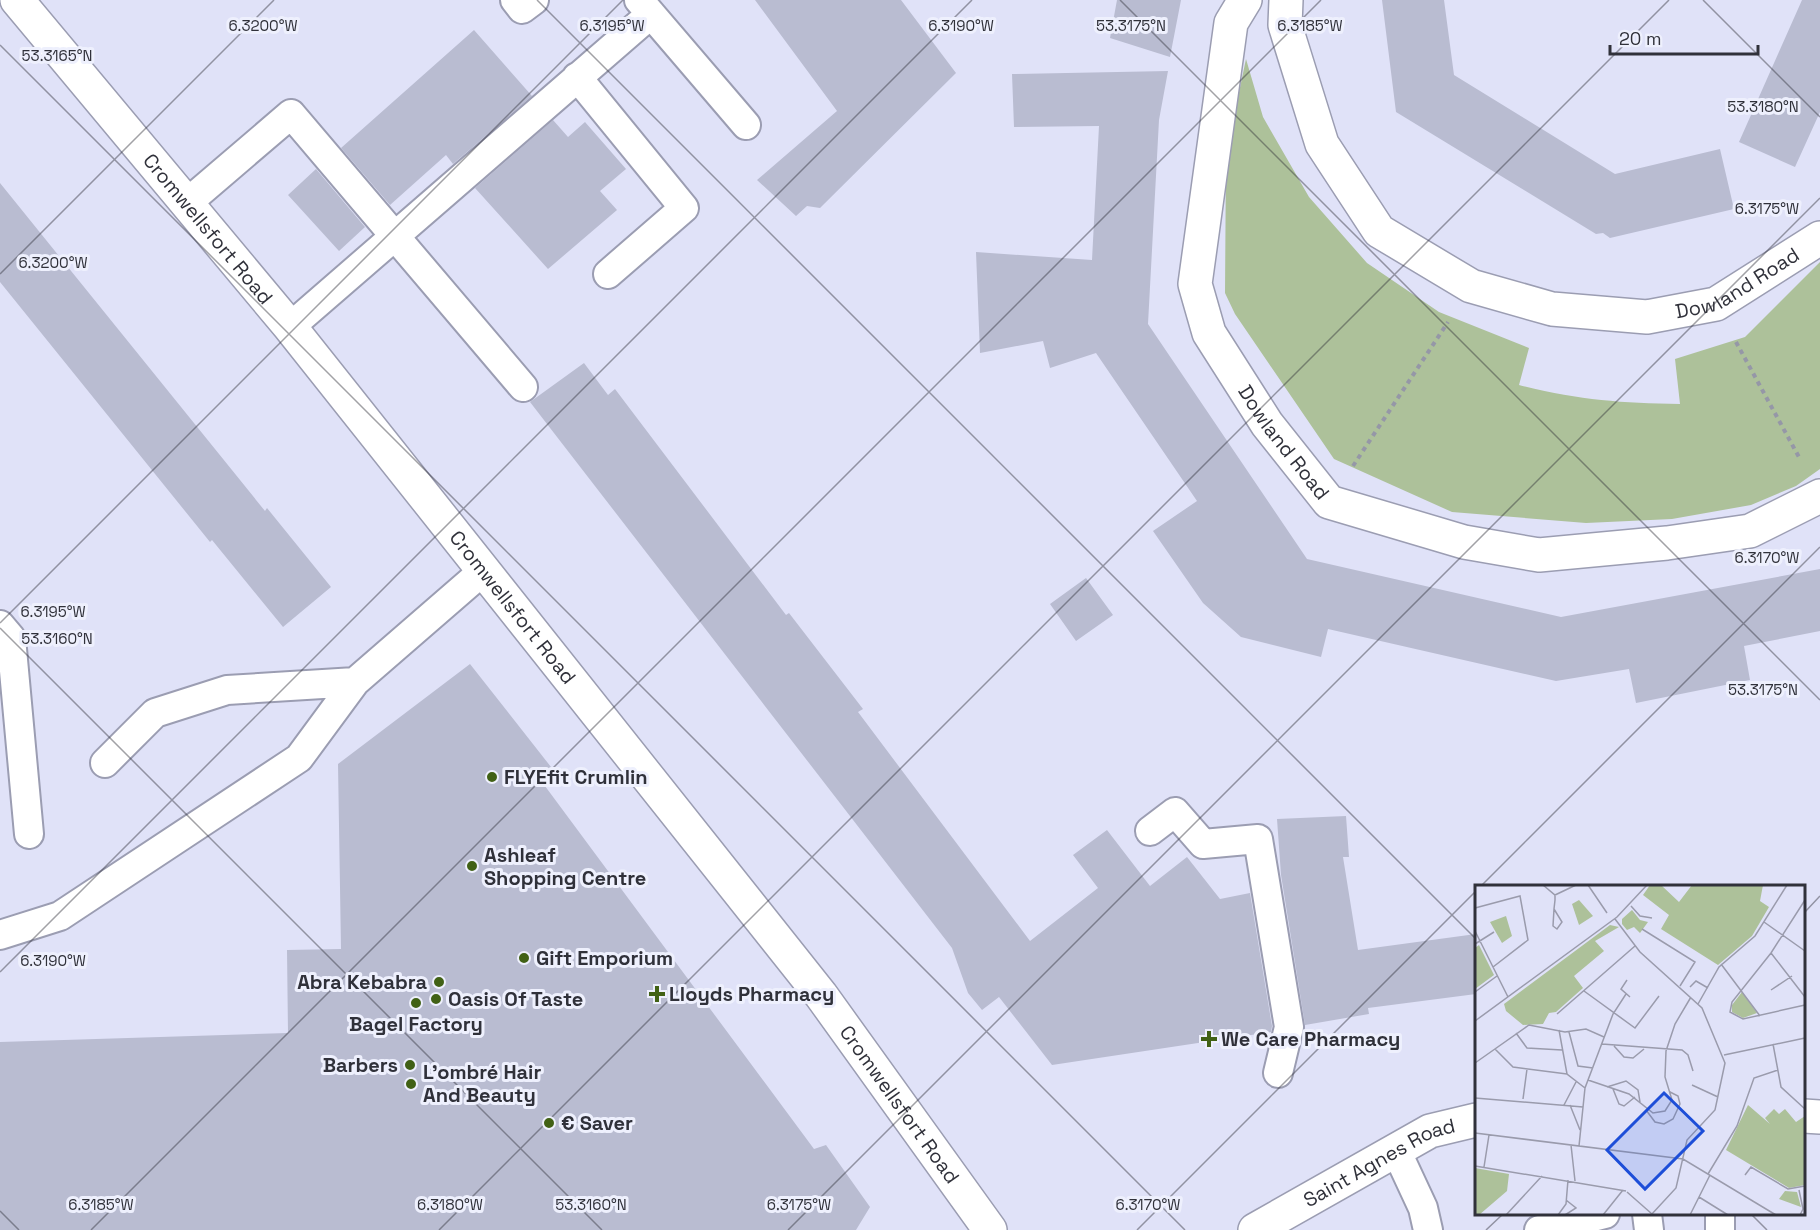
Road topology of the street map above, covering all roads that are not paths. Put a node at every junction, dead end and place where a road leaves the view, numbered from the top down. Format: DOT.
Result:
graph roads {
  1 [pos="17,0"];
  2 [pos="514,0"];
  3 [pos="534,0"];
  4 [pos="1245,0"];
  5 [pos="1286,0"];
  6 [pos="645,7"];
  7 [pos="578,77"];
  8 [pos="746,125"];
  9 [pos="187,203"];
  10 [pos="394,236"];
  11 [pos="1820,238"];
  12 [pos="608,274"];
  13 [pos="290,327"];
  14 [pos="523,387"];
  15 [pos="1820,496"];
  16 [pos="483,571"];
  17 [pos="4,633"];
  18 [pos="355,682"];
  19 [pos="105,763"];
  20 [pos="1150,831"];
  21 [pos="29,834"];
  22 [pos="0,935"];
  23 [pos="1278,1073"];
  24 [pos="1805,1116"];
  25 [pos="1820,1117"];
  26 [pos="1475,1120"];
  27 [pos="1396,1150"];
  28 [pos="1601,1215"];
  29 [pos="1647,1215"];
  30 [pos="990,1230"];
  31 [pos="1255,1230"];
  32 [pos="1428,1230"];
  33 [pos="1539,1230"];
  34 [pos="1649,1230"];
  1 -- 9 [label="street, Cromwellsfort Road"];
  2 -- 3 [label="lane"];
  4 -- 15 [label="street, Dowland Road"];
  5 -- 11 [label="street, Dowland Road"];
  6 -- 7 [label="lane"];
  6 -- 8 [label="lane"];
  7 -- 10 [label="lane"];
  7 -- 12 [label="lane"];
  9 -- 10 [label="lane"];
  9 -- 13 [label="street, Cromwellsfort Road"];
  10 -- 13 [label="lane"];
  10 -- 14 [label="lane"];
  13 -- 16 [label="street, Cromwellsfort Road"];
  16 -- 18 [label="lane"];
  16 -- 30 [label="street, Cromwellsfort Road"];
  17 -- 21 [label="lane"];
  18 -- 19 [label="lane"];
  18 -- 22 [label="lane"];
  20 -- 23 [label="lane"];
  24 -- 25 [label="street"];
  26 -- 27 [label="street, Saint Agnes Road"];
  27 -- 31 [label="street, Saint Agnes Road"];
  27 -- 32 [label="lane"];
  28 -- 33 [label="lane"];
  29 -- 34 [label="lane"];
}
